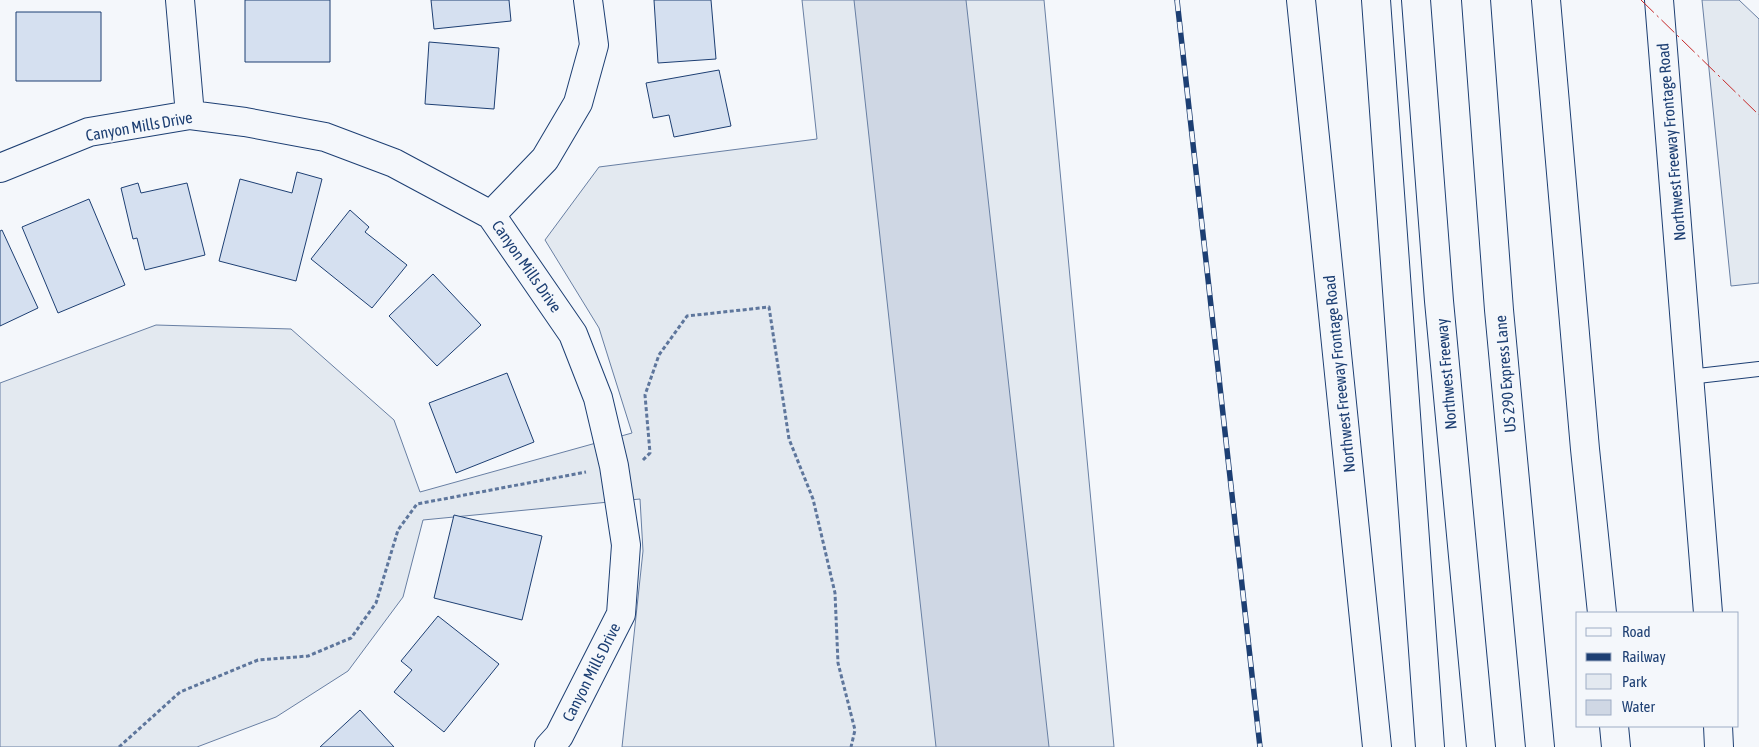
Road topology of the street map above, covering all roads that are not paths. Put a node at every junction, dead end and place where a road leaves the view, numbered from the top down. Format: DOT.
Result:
graph roads {
  1 [pos="180,0"];
  2 [pos="588,0"];
  3 [pos="1301,0"];
  4 [pos="1376,0"];
  5 [pos="1416,0"];
  6 [pos="1476,0"];
  7 [pos="1546,0"];
  8 [pos="1659,0"];
  9 [pos="190,115"];
  10 [pos="0,168"];
  11 [pos="491,215"];
  12 [pos="1759,369"];
  13 [pos="1689,377"];
  14 [pos="1602,612"];
  15 [pos="1708,612"];
  16 [pos="1614,727"];
  17 [pos="1718,727"];
  18 [pos="549,747"];
  19 [pos="1377,747"];
  20 [pos="1430,747"];
  21 [pos="1481,747"];
  22 [pos="1540,747"];
  23 [pos="1616,747"];
  24 [pos="1719,747"];
  1 -- 9 [label="main road"];
  2 -- 11 [label="main road"];
  3 -- 19 [label="main road, Northwest Freeway Frontage Road"];
  4 -- 20 [label="main road"];
  5 -- 21 [label="main road, Northwest Freeway"];
  6 -- 22 [label="main road, US 290 Express Lane"];
  7 -- 14 [label="main road"];
  8 -- 13 [label="main road, Northwest Freeway Frontage Road"];
  9 -- 10 [label="main road, Canyon Mills Drive"];
  9 -- 11 [label="main road, Canyon Mills Drive"];
  11 -- 18 [label="main road, Canyon Mills Drive"];
  12 -- 13 [label="lane"];
  13 -- 15 [label="main road, Northwest Freeway Frontage Road"];
  16 -- 23 [label="main road"];
  17 -- 24 [label="main road"];
}
